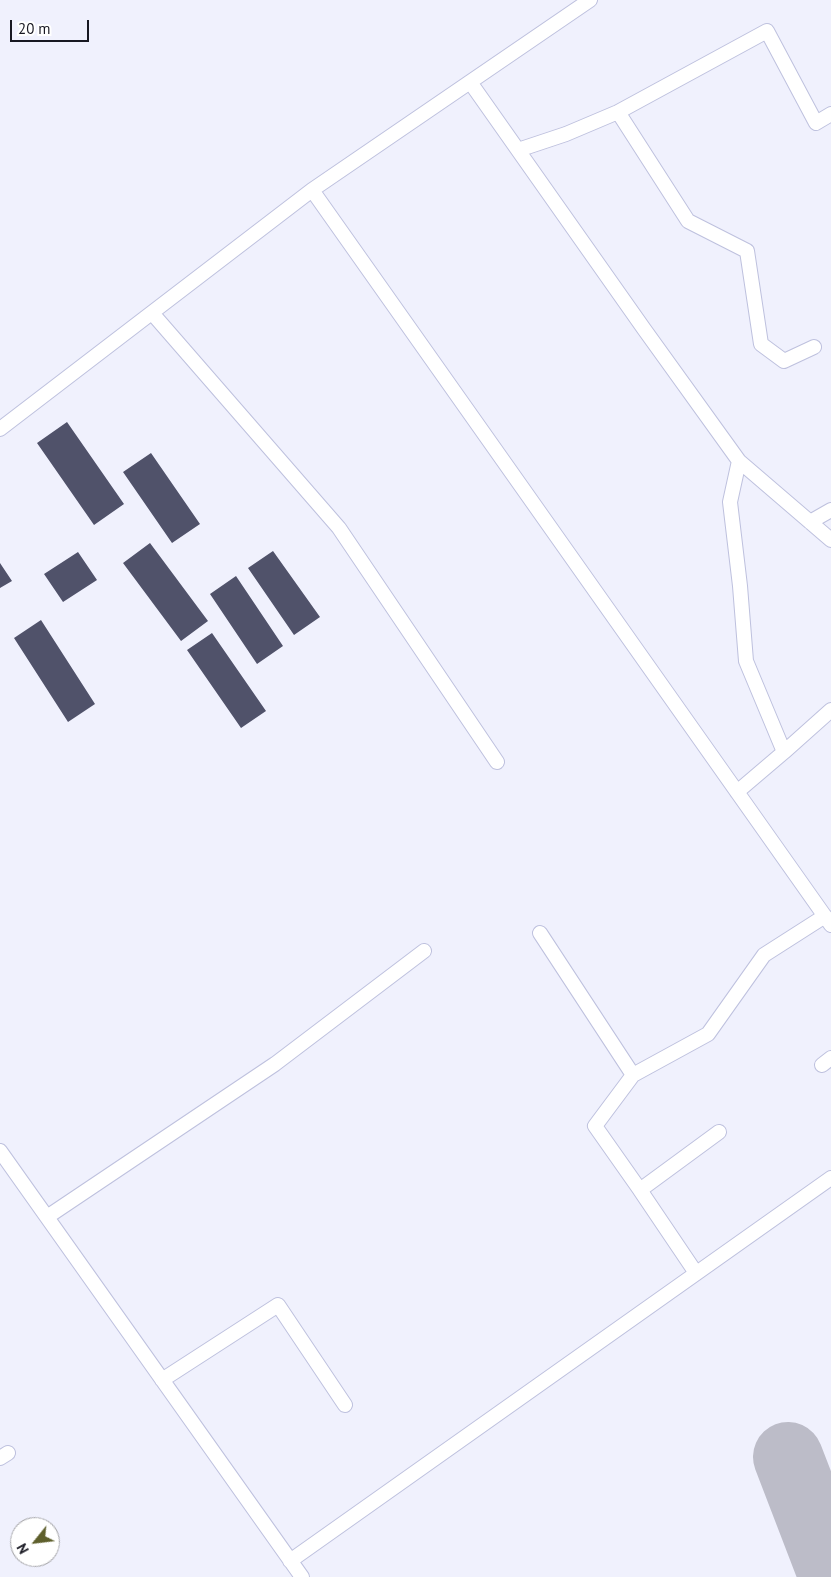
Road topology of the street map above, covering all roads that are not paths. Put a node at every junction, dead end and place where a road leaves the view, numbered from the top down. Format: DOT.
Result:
graph roads {
  1 [pos="564,0"];
  2 [pos="590,0"];
  3 [pos="574,11"];
  4 [pos="470,82"];
  5 [pos="618,112"];
  6 [pos="831,114"];
  7 [pos="518,150"];
  8 [pos="312,190"];
  9 [pos="152,312"];
  10 [pos="814,347"];
  11 [pos="0,429"];
  12 [pos="739,461"];
  13 [pos="831,510"];
  14 [pos="810,522"];
  15 [pos="831,540"];
  16 [pos="831,710"];
  17 [pos="784,752"];
  18 [pos="497,762"];
  19 [pos="737,792"];
  20 [pos="828,920"];
  21 [pos="540,933"];
  22 [pos="424,951"];
  23 [pos="633,1075"];
  24 [pos="719,1132"];
  25 [pos="0,1152"];
  26 [pos="831,1178"];
  27 [pos="640,1190"];
  28 [pos="47,1217"];
  29 [pos="696,1273"];
  30 [pos="162,1380"];
  31 [pos="345,1406"];
  32 [pos="290,1561"];
  33 [pos="302,1577"];
  1 -- 3 [label="lane"];
  2 -- 3 [label="lane"];
  3 -- 4 [label="lane"];
  4 -- 7 [label="lane"];
  4 -- 8 [label="lane"];
  5 -- 6 [label="lane"];
  5 -- 7 [label="lane"];
  5 -- 10 [label="lane"];
  7 -- 12 [label="lane"];
  8 -- 9 [label="lane"];
  8 -- 19 [label="lane"];
  9 -- 11 [label="lane"];
  9 -- 18 [label="lane"];
  12 -- 14 [label="lane"];
  12 -- 17 [label="lane"];
  13 -- 14 [label="lane"];
  14 -- 15 [label="lane"];
  16 -- 17 [label="lane"];
  17 -- 19 [label="lane"];
  19 -- 20 [label="lane"];
  20 -- 23 [label="lane"];
  21 -- 23 [label="lane"];
  22 -- 28 [label="lane"];
  23 -- 27 [label="lane"];
  24 -- 27 [label="lane"];
  25 -- 28 [label="lane"];
  26 -- 29 [label="lane"];
  27 -- 29 [label="lane"];
  28 -- 30 [label="lane"];
  29 -- 32 [label="lane"];
  30 -- 31 [label="lane"];
  30 -- 32 [label="lane"];
  32 -- 33 [label="lane"];
}
